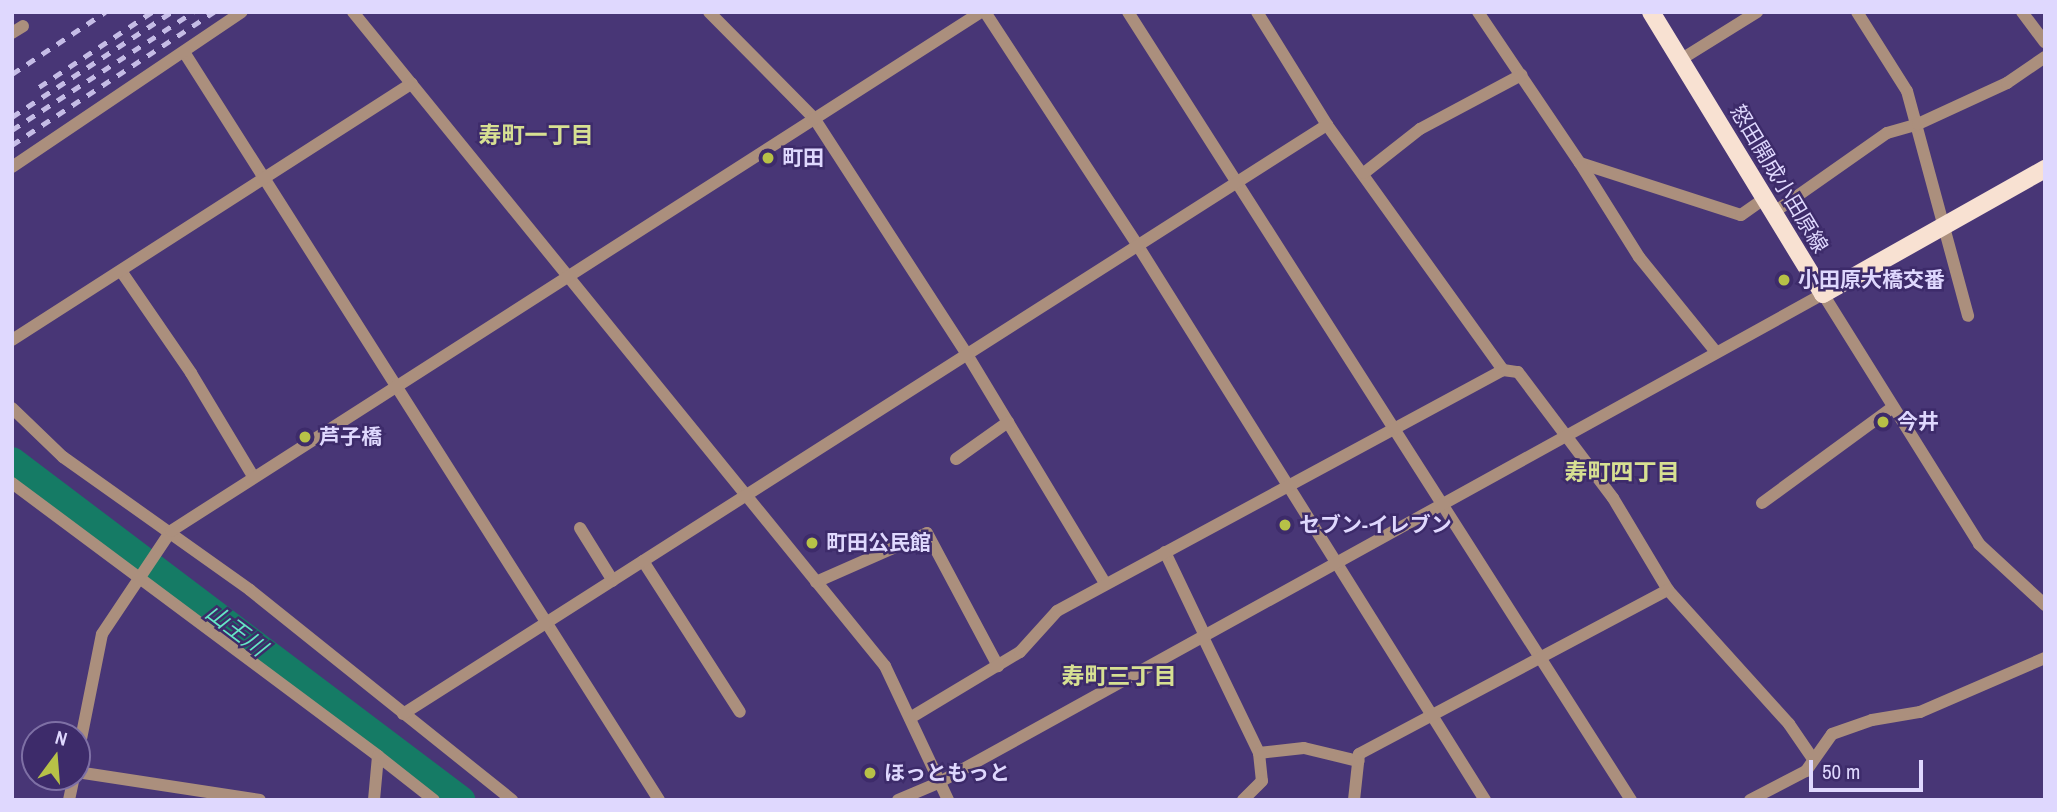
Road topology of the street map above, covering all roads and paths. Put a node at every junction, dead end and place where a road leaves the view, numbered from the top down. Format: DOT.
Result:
graph roads {
  1 [pos="242,12"];
  2 [pos="353,12"];
  3 [pos="709,12"];
  4 [pos="983,12"];
  5 [pos="1128,12"];
  6 [pos="1256,12"];
  7 [pos="1478,12"];
  8 [pos="1651,12"];
  9 [pos="1757,12"];
  10 [pos="1857,12"];
  11 [pos="2022,12"];
  12 [pos="2045,42"];
  13 [pos="184,52"];
  14 [pos="2045,57"];
  15 [pos="1680,60"];
  16 [pos="1521,75"];
  17 [pos="412,83"];
  18 [pos="814,118"];
  19 [pos="1918,124"];
  20 [pos="1327,125"];
  21 [pos="1580,163"];
  22 [pos="12,167"];
  23 [pos="2045,169"];
  24 [pos="1363,173"];
  25 [pos="265,177"];
  26 [pos="1239,183"];
  27 [pos="1768,206"];
  28 [pos="1941,227"];
  29 [pos="1138,246"];
  30 [pos="121,271"];
  31 [pos="571,278"];
  32 [pos="1823,294"];
  33 [pos="1968,316"];
  34 [pos="12,340"];
  35 [pos="1716,352"];
  36 [pos="968,355"];
  37 [pos="1503,370"];
  38 [pos="396,384"];
  39 [pos="12,408"];
  40 [pos="1892,408"];
  41 [pos="1009,422"];
  42 [pos="1394,431"];
  43 [pos="1566,435"];
  44 [pos="956,459"];
  45 [pos="253,477"];
  46 [pos="12,483"];
  47 [pos="1289,488"];
  48 [pos="748,497"];
  49 [pos="1762,503"];
  50 [pos="1441,504"];
  51 [pos="580,528"];
  52 [pos="171,531"];
  53 [pos="1165,552"];
  54 [pos="643,561"];
  55 [pos="1337,564"];
  56 [pos="138,577"];
  57 [pos="613,581"];
  58 [pos="816,582"];
  59 [pos="1105,583"];
  60 [pos="1668,590"];
  61 [pos="2045,606"];
  62 [pos="550,622"];
  63 [pos="1204,636"];
  64 [pos="2045,658"];
  65 [pos="1540,659"];
  66 [pos="998,666"];
  67 [pos="740,712"];
  68 [pos="403,714"];
  69 [pos="1429,714"];
  70 [pos="910,718"];
  71 [pos="85,721"];
  72 [pos="1259,753"];
  73 [pos="378,756"];
  74 [pos="1813,759"];
  75 [pos="1358,761"];
  76 [pos="91,774"];
  77 [pos="938,783"];
  78 [pos="260,800"];
  79 [pos="374,800"];
  80 [pos="435,800"];
  81 [pos="512,800"];
  82 [pos="659,800"];
  83 [pos="898,800"];
  84 [pos="948,800"];
  85 [pos="1243,800"];
  86 [pos="1354,800"];
  87 [pos="1485,800"];
  88 [pos="1631,800"];
  89 [pos="1750,800"];
  1 -- 13 [label="street"];
  2 -- 17 [label="street"];
  3 -- 18 [label="street"];
  4 -- 18 [label="street"];
  4 -- 29 [label="street"];
  5 -- 26 [label="street"];
  6 -- 20 [label="street"];
  7 -- 16 [label="street"];
  8 -- 15 [label="main road, 怒田開成小田原線"];
  9 -- 15 [label="street"];
  10 -- 19 [label="street"];
  11 -- 12 [label="street"];
  13 -- 22 [label="street"];
  13 -- 25 [label="street"];
  14 -- 19 [label="street"];
  15 -- 27 [label="main road, 怒田開成小田原線"];
  16 -- 21 [label="street"];
  16 -- 24 [label="street"];
  17 -- 25 [label="street"];
  17 -- 31 [label="street"];
  18 -- 31 [label="street"];
  18 -- 36 [label="street"];
  19 -- 27 [label="street"];
  19 -- 28 [label="street"];
  20 -- 24 [label="street"];
  20 -- 26 [label="street"];
  21 -- 27 [label="street"];
  21 -- 35 [label="street"];
  23 -- 28 [label="main road"];
  24 -- 37 [label="street"];
  25 -- 30 [label="street"];
  25 -- 38 [label="street"];
  26 -- 29 [label="street"];
  26 -- 42 [label="street"];
  27 -- 32 [label="main road, 怒田開成小田原線"];
  28 -- 32 [label="main road"];
  28 -- 33 [label="street"];
  29 -- 36 [label="street"];
  29 -- 47 [label="street"];
  30 -- 34 [label="street"];
  30 -- 45 [label="street"];
  31 -- 38 [label="street"];
  31 -- 48 [label="street"];
  32 -- 35 [label="street"];
  32 -- 40 [label="street"];
  35 -- 43 [label="street"];
  36 -- 41 [label="street"];
  36 -- 48 [label="street"];
  37 -- 42 [label="street"];
  37 -- 43 [label="street"];
  38 -- 45 [label="street"];
  38 -- 62 [label="street"];
  39 -- 52 [label="street"];
  40 -- 49 [label="street"];
  40 -- 61 [label="street"];
  41 -- 44 [label="street"];
  41 -- 59 [label="street"];
  42 -- 47 [label="street"];
  42 -- 50 [label="street"];
  43 -- 50 [label="street"];
  43 -- 60 [label="street"];
  45 -- 52 [label="street"];
  46 -- 56 [label="street"];
  47 -- 53 [label="street"];
  47 -- 55 [label="street"];
  48 -- 54 [label="street"];
  48 -- 58 [label="street"];
  50 -- 55 [label="street"];
  50 -- 65 [label="street"];
  51 -- 57 [label="street"];
  52 -- 56 [label="street"];
  52 -- 68 [label="street"];
  53 -- 59 [label="street"];
  53 -- 63 [label="street"];
  54 -- 57 [label="street"];
  54 -- 67 [label="street"];
  55 -- 63 [label="street"];
  55 -- 69 [label="street"];
  56 -- 71 [label="street"];
  56 -- 73 [label="street"];
  57 -- 62 [label="street"];
  58 -- 66 [label="street"];
  58 -- 70 [label="street"];
  59 -- 66 [label="street"];
  60 -- 65 [label="street"];
  60 -- 74 [label="street"];
  62 -- 68 [label="street"];
  62 -- 82 [label="street"];
  63 -- 72 [label="street"];
  63 -- 77 [label="street"];
  64 -- 74 [label="street"];
  65 -- 69 [label="street"];
  65 -- 88 [label="street"];
  66 -- 70 [label="street"];
  68 -- 81 [label="street"];
  69 -- 75 [label="street"];
  69 -- 87 [label="street"];
  70 -- 77 [label="street"];
  72 -- 75 [label="street"];
  72 -- 85 [label="street"];
  73 -- 79 [label="street"];
  73 -- 80 [label="street"];
  74 -- 89 [label="street"];
  75 -- 86 [label="street"];
  76 -- 78 [label="street"];
  77 -- 83 [label="street"];
  77 -- 84 [label="street"];
}
